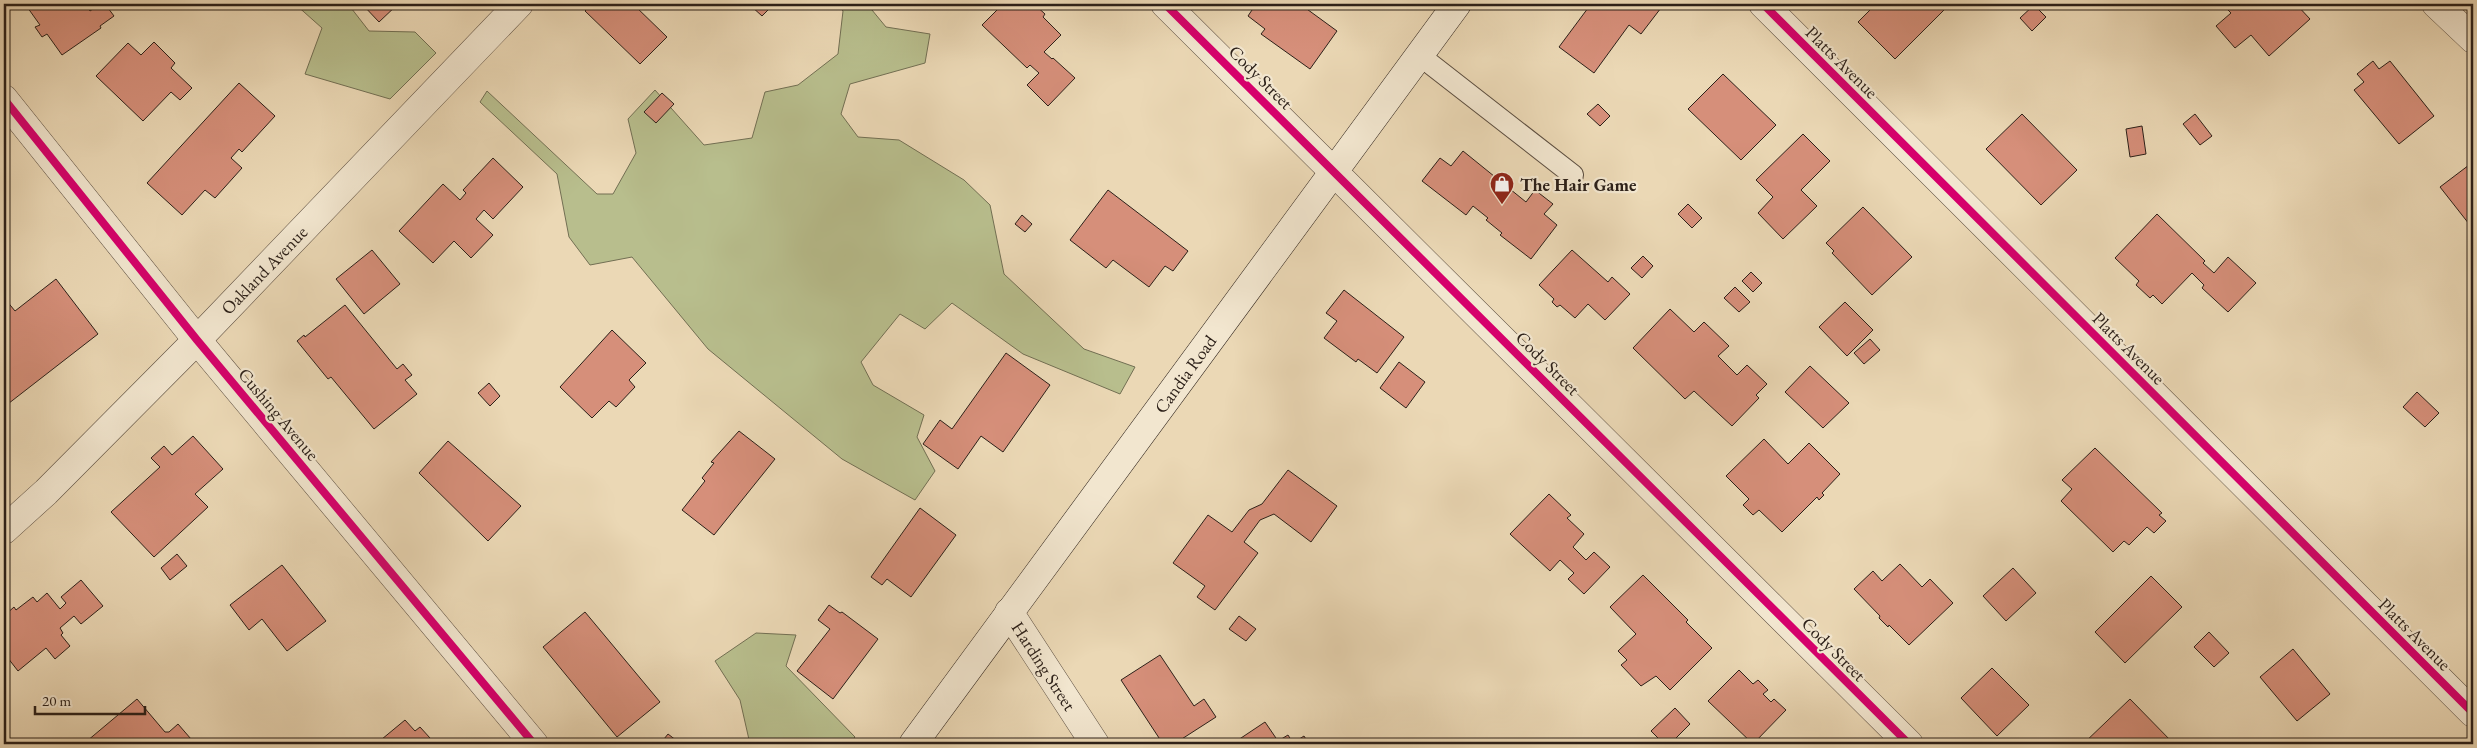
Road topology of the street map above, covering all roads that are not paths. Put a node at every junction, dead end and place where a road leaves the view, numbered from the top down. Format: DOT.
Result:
graph roads {
  1 [pos="519,4"];
  2 [pos="1165,4"];
  3 [pos="1457,4"];
  4 [pos="1763,4"];
  5 [pos="2436,4"];
  6 [pos="2473,39"];
  7 [pos="1419,55"];
  8 [pos="4,99"];
  9 [pos="1334,171"];
  10 [pos="1573,175"];
  11 [pos="197,340"];
  12 [pos="4,530"];
  13 [pos="1009,612"];
  14 [pos="2473,713"];
  15 [pos="534,744"];
  16 [pos="913,744"];
  17 [pos="1095,744"];
  18 [pos="1909,744"];
  1 -- 11 [label="street, Oakland Avenue"];
  2 -- 9 [label="street, Cody Street"];
  3 -- 7 [label="street, Candia Road"];
  4 -- 14 [label="street, Platts Avenue"];
  5 -- 6 [label="street"];
  7 -- 9 [label="street, Candia Road"];
  7 -- 10 [label="lane"];
  8 -- 11 [label="street, Cushing Avenue"];
  9 -- 13 [label="street, Candia Road"];
  9 -- 18 [label="street, Cody Street"];
  11 -- 12 [label="street, Oakland Avenue"];
  11 -- 15 [label="street, Cushing Avenue"];
  13 -- 16 [label="street, Candia Road"];
  13 -- 17 [label="street, Harding Street"];
}
